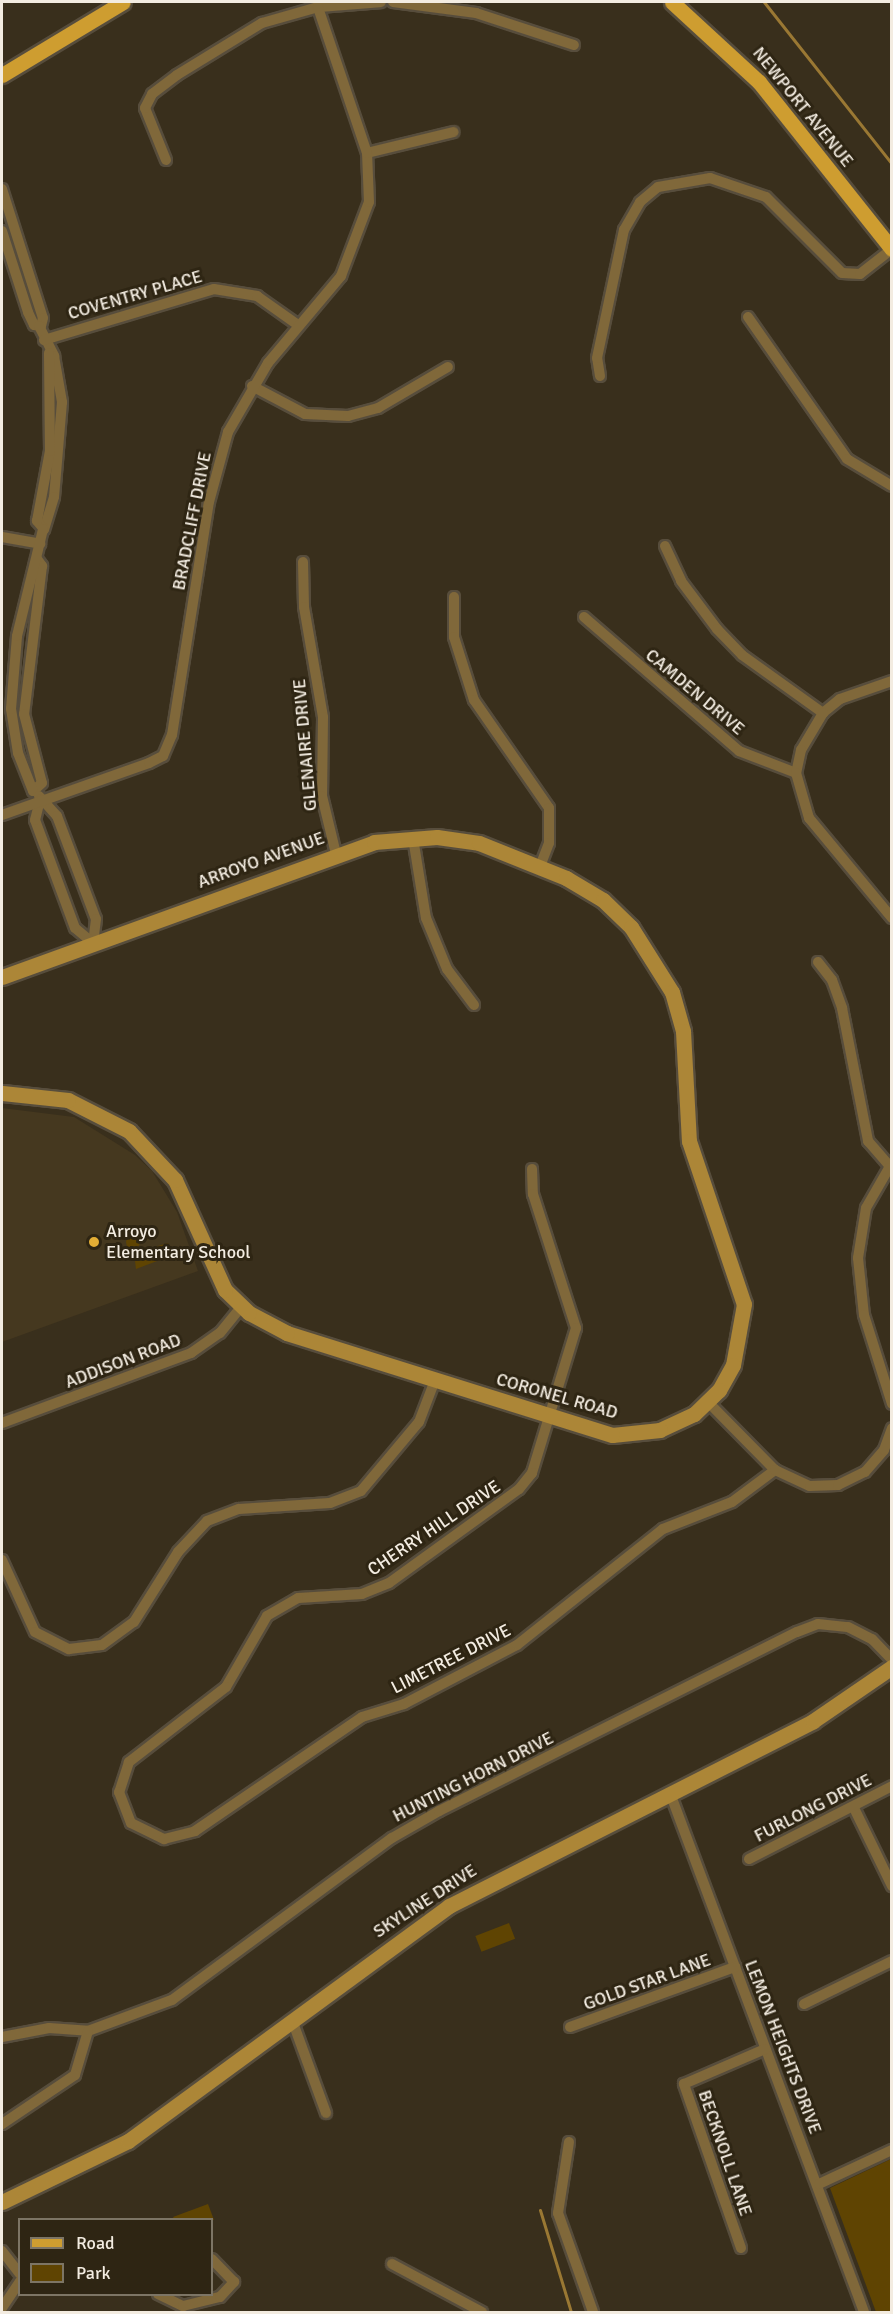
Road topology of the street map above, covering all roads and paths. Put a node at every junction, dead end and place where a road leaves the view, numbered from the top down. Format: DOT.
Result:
graph roads {
  1 [pos="123,2"];
  2 [pos="381,2"];
  3 [pos="393,2"];
  4 [pos="672,2"];
  5 [pos="318,7"];
  6 [pos="574,45"];
  7 [pos="2,75"];
  8 [pos="454,132"];
  9 [pos="367,153"];
  10 [pos="166,160"];
  11 [pos="2,189"];
  12 [pos="2,231"];
  13 [pos="891,249"];
  14 [pos="748,317"];
  15 [pos="298,325"];
  16 [pos="39,326"];
  17 [pos="44,340"];
  18 [pos="448,368"];
  19 [pos="600,376"];
  20 [pos="252,386"];
  21 [pos="891,486"];
  22 [pos="2,537"];
  23 [pos="40,544"];
  24 [pos="665,546"];
  25 [pos="303,562"];
  26 [pos="454,597"];
  27 [pos="584,617"];
  28 [pos="891,681"];
  29 [pos="823,712"];
  30 [pos="796,773"];
  31 [pos="39,795"];
  32 [pos="2,814"];
  33 [pos="413,838"];
  34 [pos="336,854"];
  35 [pos="540,866"];
  36 [pos="891,918"];
  37 [pos="93,943"];
  38 [pos="818,962"];
  39 [pos="2,977"];
  40 [pos="474,1005"];
  41 [pos="2,1094"];
  42 [pos="532,1168"];
  43 [pos="890,1168"];
  44 [pos="241,1307"];
  45 [pos="435,1380"];
  46 [pos="708,1401"];
  47 [pos="891,1404"];
  48 [pos="553,1418"];
  49 [pos="2,1423"];
  50 [pos="891,1428"];
  51 [pos="775,1470"];
  52 [pos="2,1560"];
  53 [pos="891,1660"];
  54 [pos="891,1667"];
  55 [pos="891,1786"];
  56 [pos="670,1793"];
  57 [pos="854,1808"];
  58 [pos="131,1823"];
  59 [pos="749,1858"];
  60 [pos="891,1886"];
  61 [pos="891,1961"];
  62 [pos="735,1967"];
  63 [pos="804,2004"];
  64 [pos="292,2020"];
  65 [pos="570,2028"];
  66 [pos="88,2031"];
  67 [pos="2,2037"];
  68 [pos="765,2049"];
  69 [pos="326,2114"];
  70 [pos="2,2124"];
  71 [pos="569,2142"];
  72 [pos="891,2150"];
  73 [pos="819,2184"];
  74 [pos="2,2202"];
  75 [pos="741,2248"];
  76 [pos="2,2251"];
  77 [pos="213,2260"];
  78 [pos="392,2264"];
  79 [pos="18,2271"];
  80 [pos="18,2284"];
  81 [pos="160,2296"];
  82 [pos="2,2308"];
  83 [pos="482,2313"];
  84 [pos="593,2313"];
  85 [pos="864,2313"];
  1 -- 7 [label="main road"];
  2 -- 5 [label="street"];
  3 -- 6 [label="street"];
  4 -- 13 [label="main road, NEWPORT AVENUE"];
  5 -- 9 [label="street, BRADCLIFF DRIVE"];
  5 -- 10 [label="street"];
  8 -- 9 [label="street"];
  9 -- 15 [label="street, BRADCLIFF DRIVE"];
  11 -- 16 [label="street"];
  12 -- 16 [label="street"];
  13 -- 19 [label="street"];
  14 -- 21 [label="street"];
  15 -- 17 [label="street, COVENTRY PLACE"];
  15 -- 20 [label="street, BRADCLIFF DRIVE"];
  16 -- 17 [label="street"];
  17 -- 23 [label="street"];
  18 -- 20 [label="street"];
  20 -- 31 [label="street, BRADCLIFF DRIVE"];
  22 -- 23 [label="street"];
  23 -- 31 [label="street"];
  24 -- 29 [label="street"];
  25 -- 34 [label="street, GLENAIRE DRIVE"];
  26 -- 35 [label="street"];
  27 -- 30 [label="street, CAMDEN DRIVE"];
  28 -- 29 [label="street"];
  29 -- 30 [label="street"];
  30 -- 36 [label="street"];
  31 -- 32 [label="street"];
  31 -- 37 [label="street"];
  31 -- 37 [label="street"];
  33 -- 34 [label="street, ARROYO AVENUE"];
  33 -- 35 [label="street, ARROYO AVENUE"];
  33 -- 40 [label="street"];
  34 -- 37 [label="street, ARROYO AVENUE"];
  35 -- 46 [label="street, CORONEL ROAD"];
  37 -- 39 [label="street, ARROYO AVENUE"];
  38 -- 43 [label="street"];
  41 -- 44 [label="street, CORONEL ROAD"];
  42 -- 48 [label="street, CHERRY HILL DRIVE"];
  43 -- 47 [label="street"];
  44 -- 45 [label="street, CORONEL ROAD"];
  44 -- 49 [label="street, ADDISON ROAD"];
  45 -- 48 [label="street, CORONEL ROAD"];
  45 -- 52 [label="street"];
  46 -- 48 [label="street, CORONEL ROAD"];
  46 -- 51 [label="street"];
  48 -- 58 [label="street, CHERRY HILL DRIVE"];
  50 -- 51 [label="street"];
  51 -- 58 [label="street, LIMETREE DRIVE"];
  53 -- 66 [label="street, HUNTING HORN DRIVE"];
  54 -- 56 [label="street, SKYLINE DRIVE"];
  55 -- 57 [label="street, FURLONG DRIVE"];
  56 -- 62 [label="street, LEMON HEIGHTS DRIVE"];
  56 -- 64 [label="street, SKYLINE DRIVE"];
  57 -- 59 [label="street, FURLONG DRIVE"];
  57 -- 60 [label="street"];
  61 -- 63 [label="street"];
  62 -- 65 [label="street, GOLD STAR LANE"];
  62 -- 68 [label="street, LEMON HEIGHTS DRIVE"];
  64 -- 69 [label="street"];
  64 -- 74 [label="street, SKYLINE DRIVE"];
  66 -- 67 [label="street"];
  66 -- 70 [label="street"];
  68 -- 73 [label="street, LEMON HEIGHTS DRIVE"];
  68 -- 75 [label="street, BECKNOLL LANE"];
  71 -- 84 [label="street"];
  72 -- 73 [label="street"];
  73 -- 85 [label="street, LEMON HEIGHTS DRIVE"];
  76 -- 79 [label="street"];
  77 -- 81 [label="street"];
  78 -- 83 [label="street"];
  80 -- 82 [label="street"];
}
